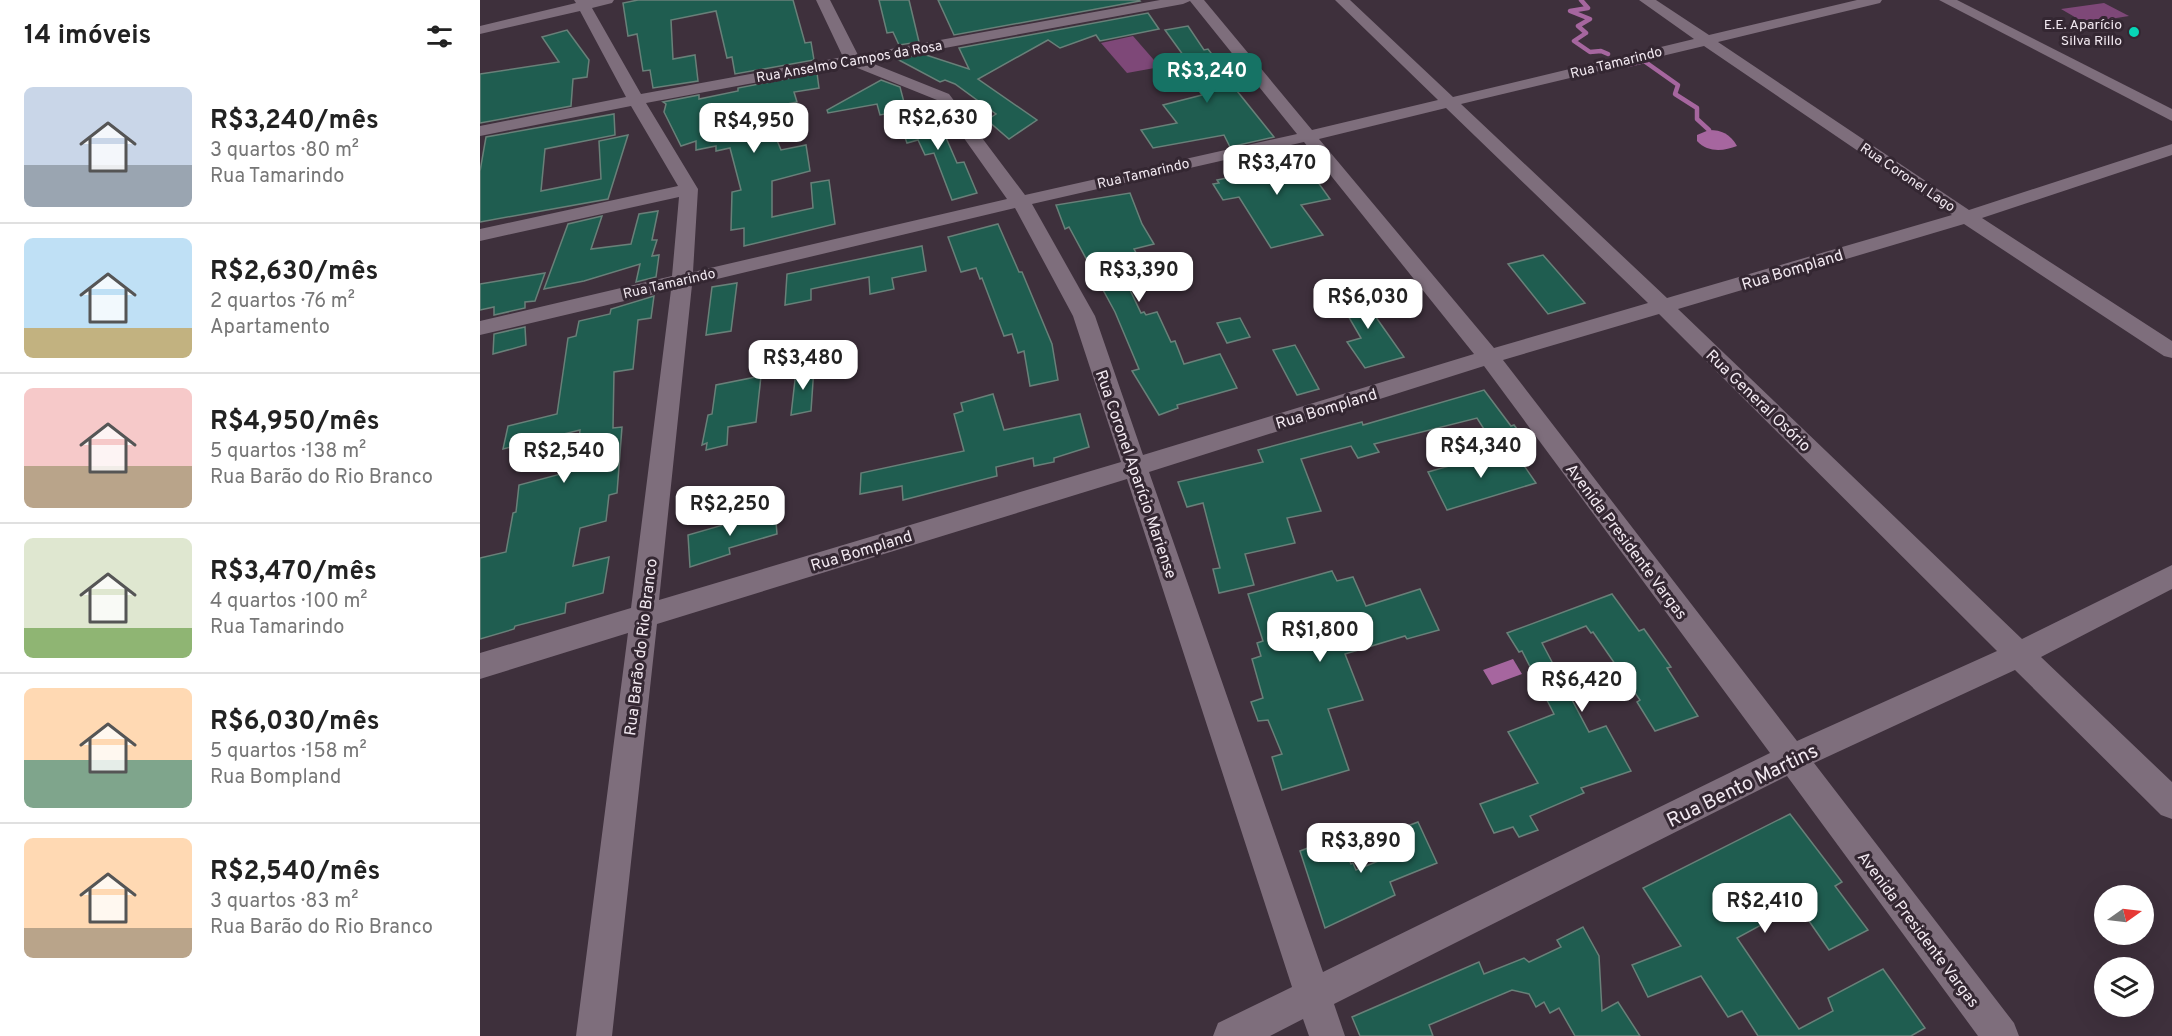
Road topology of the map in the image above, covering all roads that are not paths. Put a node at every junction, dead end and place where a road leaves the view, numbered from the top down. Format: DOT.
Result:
graph roads {
  1 [pos="1183,0"];
  2 [pos="1196,0"];
  3 [pos="1342,0"];
  4 [pos="1646,0"];
  5 [pos="1875,0"];
  6 [pos="1946,0"];
  7 [pos="827,1"];
  8 [pos="591,2"];
  9 [pos="480,30"];
  10 [pos="1706,40"];
  11 [pos="853,61"];
  12 [pos="636,100"];
  13 [pos="1450,102"];
  14 [pos="2172,116"];
  15 [pos="480,131"];
  16 [pos="1309,136"];
  17 [pos="2172,149"];
  18 [pos="689,189"];
  19 [pos="1021,201"];
  20 [pos="1967,217"];
  21 [pos="480,235"];
  22 [pos="682,280"];
  23 [pos="1664,307"];
  24 [pos="480,328"];
  25 [pos="2172,351"];
  26 [pos="1488,357"];
  27 [pos="1135,467"];
  28 [pos="2172,576"];
  29 [pos="644,616"];
  30 [pos="2019,655"];
  31 [pos="480,666"];
  32 [pos="1790,759"];
  33 [pos="2172,804"];
  34 [pos="1313,996"];
  35 [pos="594,1036"];
  36 [pos="1231,1036"];
  37 [pos="1327,1036"];
  38 [pos="2001,1036"];
  1 -- 11 [label="street, Rua Anselmo Campos da Rosa"];
  2 -- 16 [label="street, Avenida Presidente Vargas"];
  3 -- 13 [label="street, Rua General Osório"];
  4 -- 10 [label="street, Rua Coronel Lago"];
  5 -- 10 [label="street, Rua Tamarindo"];
  6 -- 14 [label="street"];
  7 -- 11 [label="street"];
  8 -- 9 [label="street"];
  8 -- 12 [label="street"];
  10 -- 13 [label="street, Rua Tamarindo"];
  10 -- 20 [label="street, Rua Coronel Lago"];
  11 -- 12 [label="street, Rua Anselmo Campos da Rosa"];
  11 -- 19 [label="street, Rua Coronel Aparício Mariense"];
  12 -- 15 [label="street, Rua Anselmo Campos da Rosa"];
  12 -- 18 [label="street"];
  13 -- 16 [label="street, Rua Tamarindo"];
  13 -- 23 [label="street, Rua General Osório"];
  16 -- 19 [label="street, Rua Tamarindo"];
  16 -- 26 [label="street, Avenida Presidente Vargas"];
  17 -- 20 [label="street, Rua Bompland"];
  18 -- 21 [label="street"];
  18 -- 22 [label="street, Rua Barão do Rio Branco"];
  19 -- 22 [label="street, Rua Tamarindo"];
  19 -- 27 [label="street, Rua Coronel Aparício Mariense"];
  20 -- 23 [label="street, Rua Bompland"];
  20 -- 25 [label="street, Rua Coronel Lago"];
  22 -- 24 [label="street, Rua Tamarindo"];
  22 -- 29 [label="street, Rua Barão do Rio Branco"];
  23 -- 26 [label="street, Rua Bompland"];
  23 -- 30 [label="street, Rua General Osório"];
  26 -- 27 [label="street, Rua Bompland"];
  26 -- 32 [label="street, Avenida Presidente Vargas"];
  27 -- 29 [label="street, Rua Bompland"];
  27 -- 34 [label="street, Rua Coronel Aparício Mariense"];
  28 -- 30 [label="street, Rua Bento Martins"];
  29 -- 31 [label="street, Rua Bompland"];
  29 -- 35 [label="street, Rua Barão do Rio Branco"];
  30 -- 32 [label="street, Rua Bento Martins"];
  30 -- 33 [label="street, Rua General Osório"];
  32 -- 34 [label="street, Rua Bento Martins"];
  32 -- 38 [label="street, Avenida Presidente Vargas"];
  34 -- 36 [label="street, Rua Bento Martins"];
  34 -- 37 [label="street, Rua Coronel Aparício Mariense"];
}
